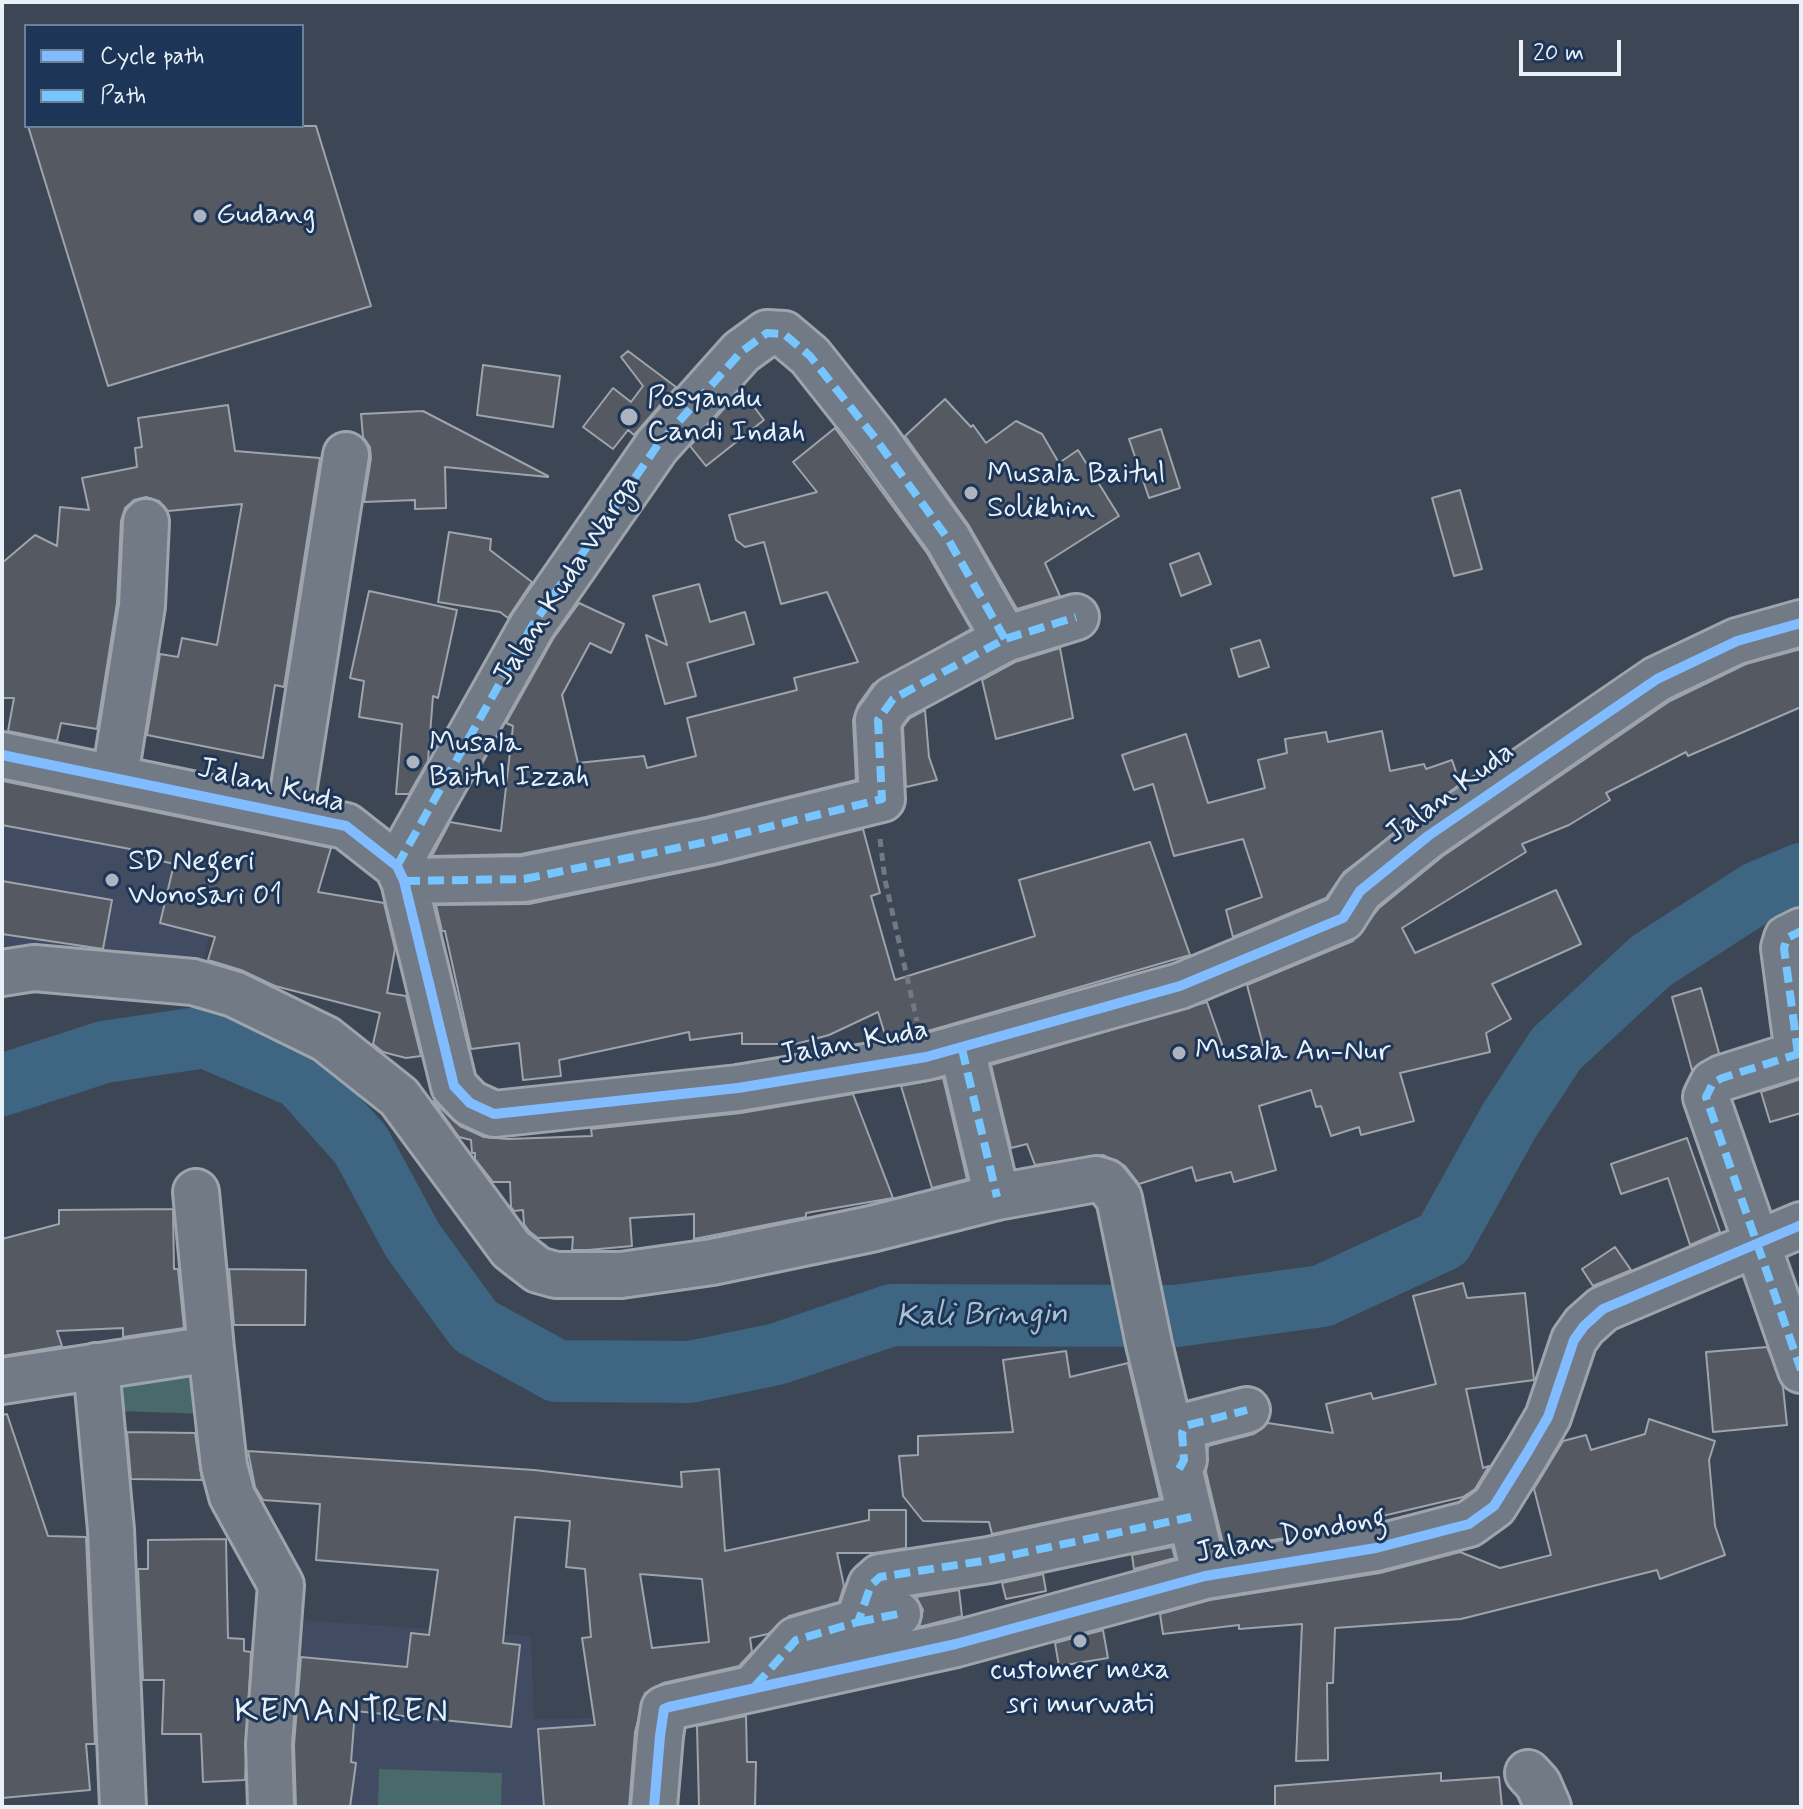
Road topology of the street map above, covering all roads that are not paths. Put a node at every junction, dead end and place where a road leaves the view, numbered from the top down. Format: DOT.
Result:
graph roads {
  1 [pos="346,455"];
  2 [pos="146,522"];
  3 [pos="1076,617"];
  4 [pos="1801,623"];
  5 [pos="1005,639"];
  6 [pos="2,755"];
  7 [pos="115,776"];
  8 [pos="290,812"];
  9 [pos="400,874"];
  10 [pos="1801,931"];
  11 [pos="2,973"];
  12 [pos="944,1053"];
  13 [pos="1799,1054"];
  14 [pos="196,1192"];
  15 [pos="997,1197"];
  16 [pos="1801,1225"];
  17 [pos="1755,1243"];
  18 [pos="211,1349"];
  19 [pos="96,1366"];
  20 [pos="1801,1370"];
  21 [pos="2,1381"];
  22 [pos="1247,1410"];
  23 [pos="1179,1469"];
  24 [pos="1191,1517"];
  25 [pos="1205,1576"];
  26 [pos="755,1686"];
  27 [pos="123,1807"];
  28 [pos="271,1807"];
  29 [pos="654,1807"];
  1 -- 8 [label="street"];
  2 -- 7 [label="street"];
  3 -- 5 [label="street"];
  4 -- 12 [label="street, Jalan Kuda"];
  5 -- 9 [label="street"];
  5 -- 9 [label="street, Jalan Kuda Warga"];
  6 -- 7 [label="street, Jalan Kuda"];
  7 -- 8 [label="street, Jalan Kuda"];
  8 -- 9 [label="street, Jalan Kuda"];
  9 -- 12 [label="street, Jalan Kuda"];
  10 -- 13 [label="street"];
  11 -- 15 [label="street"];
  12 -- 15 [label="street"];
  13 -- 17 [label="street"];
  14 -- 18 [label="street"];
  15 -- 23 [label="street"];
  16 -- 17 [label="street, Jalan Dondong"];
  17 -- 20 [label="street"];
  17 -- 25 [label="street, Jalan Dondong"];
  18 -- 19 [label="street"];
  18 -- 28 [label="street"];
  19 -- 21 [label="street"];
  19 -- 27 [label="street"];
  22 -- 23 [label="street"];
  23 -- 24 [label="street"];
  24 -- 25 [label="street"];
  24 -- 26 [label="street"];
  25 -- 26 [label="street, Jalan Dondong"];
  26 -- 29 [label="street, Jalan Dondong"];
}
